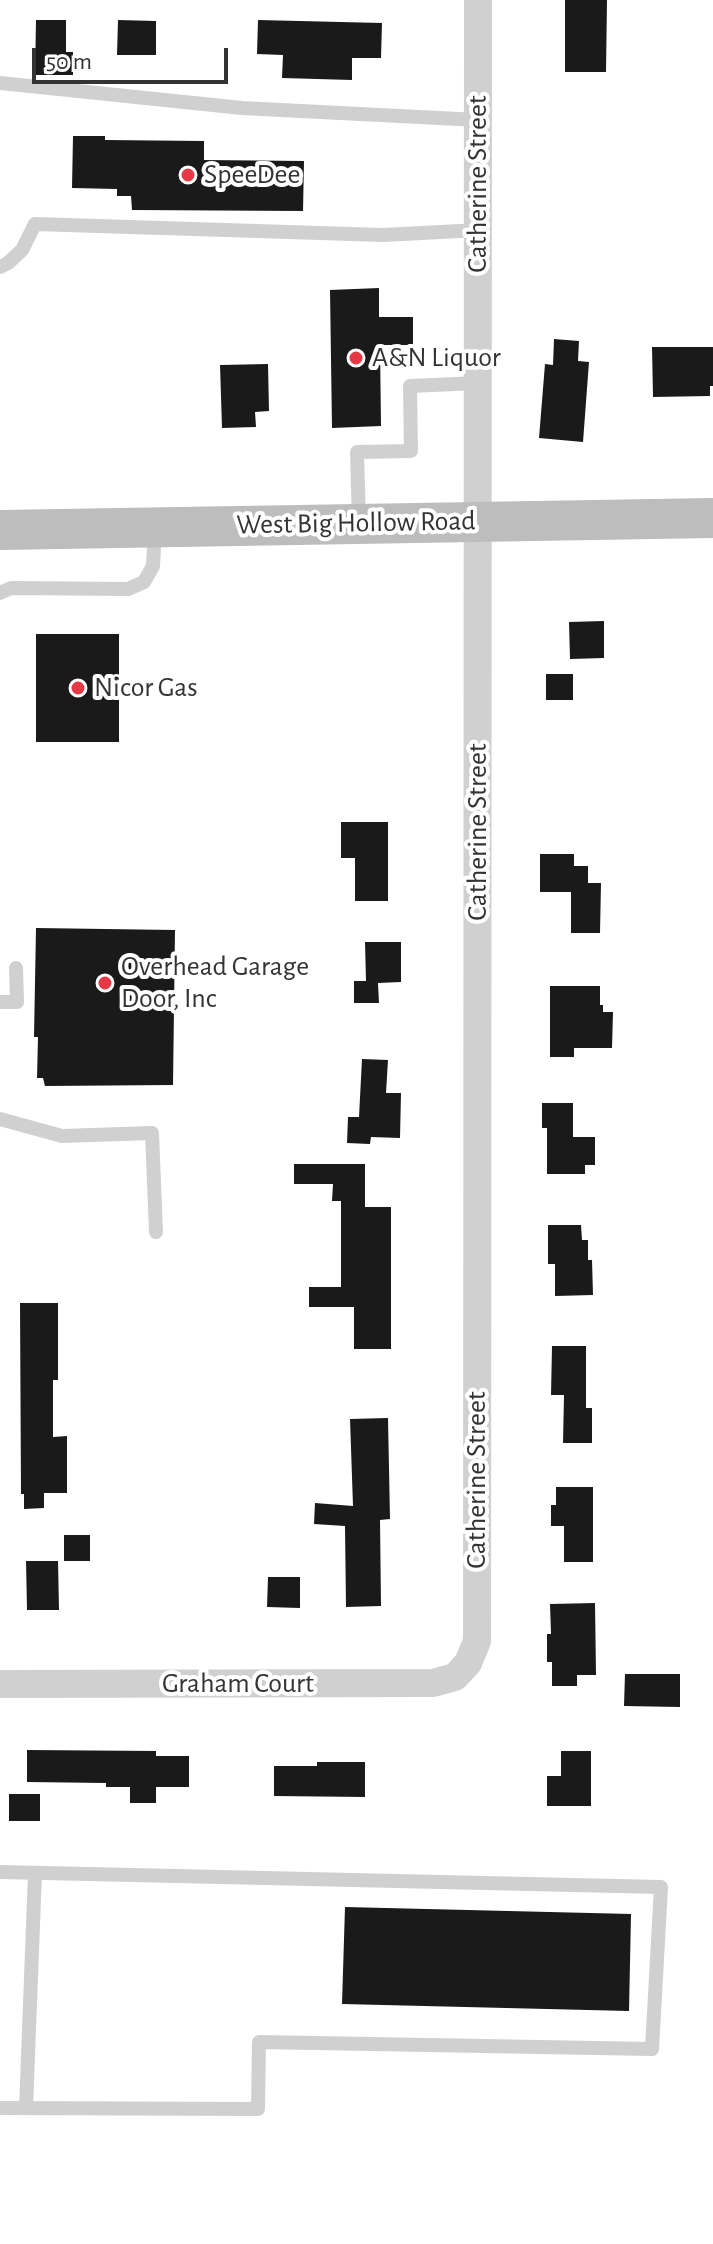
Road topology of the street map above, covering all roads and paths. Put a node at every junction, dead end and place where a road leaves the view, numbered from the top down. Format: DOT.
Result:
graph roads {
  1 [pos="478,0"];
  2 [pos="0,83"];
  3 [pos="478,120"];
  4 [pos="479,230"];
  5 [pos="0,267"];
  6 [pos="479,383"];
  7 [pos="713,518"];
  8 [pos="479,520"];
  9 [pos="359,522"];
  10 [pos="155,527"];
  11 [pos="0,530"];
  12 [pos="0,593"];
  13 [pos="16,968"];
  14 [pos="0,1002"];
  15 [pos="0,1119"];
  16 [pos="156,1232"];
  17 [pos="468,1663"];
  18 [pos="0,1684"];
  19 [pos="0,1872"];
  20 [pos="35,1873"];
  21 [pos="0,2108"];
  22 [pos="26,2108"];
  1 -- 3 [label="street, Catherine Street"];
  2 -- 3 [label="lane"];
  3 -- 4 [label="street, Catherine Street"];
  4 -- 5 [label="lane"];
  4 -- 6 [label="street, Catherine Street"];
  6 -- 8 [label="street, Catherine Street"];
  6 -- 9 [label="lane"];
  7 -- 8 [label="main road, West Big Hollow Road"];
  8 -- 9 [label="main road, West Big Hollow Road"];
  8 -- 17 [label="street, Catherine Street"];
  9 -- 10 [label="main road, West Big Hollow Road"];
  10 -- 11 [label="main road, West Big Hollow Road"];
  10 -- 12 [label="lane"];
  13 -- 14 [label="lane"];
  15 -- 16 [label="lane"];
  17 -- 18 [label="street, Graham Court"];
  19 -- 20 [label="lane"];
  20 -- 22 [label="lane"];
  20 -- 22 [label="lane"];
  21 -- 22 [label="lane"];
}
